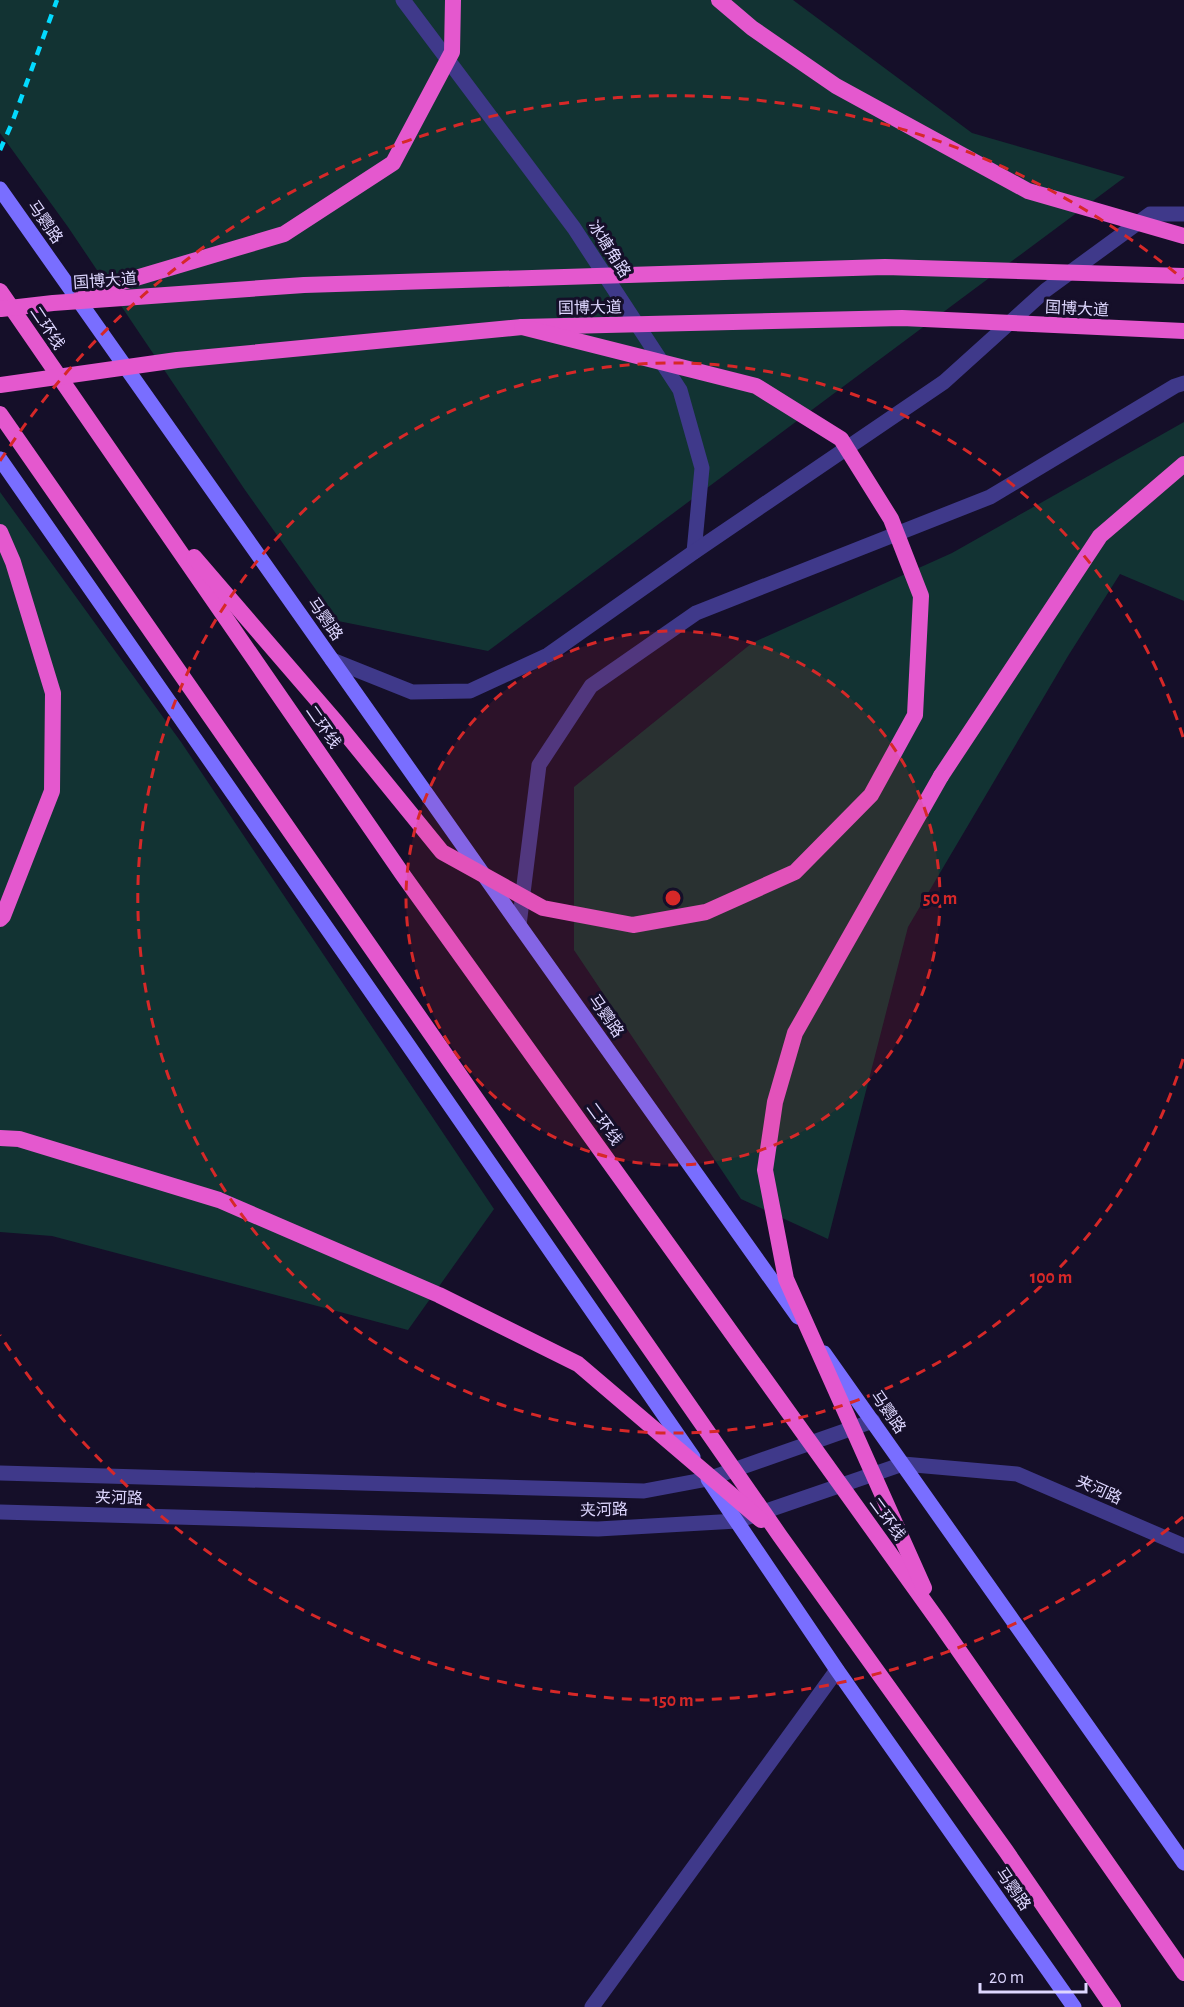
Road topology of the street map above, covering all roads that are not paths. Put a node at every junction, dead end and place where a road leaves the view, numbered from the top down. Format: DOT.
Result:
graph roads {
  1 [pos="403,0"];
  2 [pos="453,0"];
  3 [pos="719,0"];
  4 [pos="0,189"];
  5 [pos="1184,214"];
  6 [pos="1184,236"];
  7 [pos="1184,276"];
  8 [pos="0,291"];
  9 [pos="53,303"];
  10 [pos="0,309"];
  11 [pos="522,327"];
  12 [pos="1184,331"];
  13 [pos="1184,383"];
  14 [pos="0,385"];
  15 [pos="0,414"];
  16 [pos="0,459"];
  17 [pos="1184,464"];
  18 [pos="138,493"];
  19 [pos="0,532"];
  20 [pos="694,552"];
  21 [pos="332,660"];
  22 [pos="0,919"];
  23 [pos="519,925"];
  24 [pos="0,1138"];
  25 [pos="873,1421"];
  26 [pos="903,1464"];
  27 [pos="0,1473"];
  28 [pos="708,1479"];
  29 [pos="0,1512"];
  30 [pos="737,1521"];
  31 [pos="780,1536"];
  32 [pos="1184,1546"];
  33 [pos="939,1622"];
  34 [pos="837,1670"];
  35 [pos="1184,1863"];
  36 [pos="1184,1973"];
  37 [pos="592,2007"];
  38 [pos="1074,2007"];
  39 [pos="1113,2007"];
  1 -- 20 [label="street, 冰塘角路"];
  2 -- 9 [label="highway, bridge"];
  3 -- 6 [label="highway, bridge"];
  4 -- 21 [label="main road, 马鹦路"];
  5 -- 20 [label="street"];
  7 -- 9 [label="highway, 国博大道, bridge"];
  8 -- 18 [label="highway, 二环线, bridge"];
  9 -- 10 [label="highway, 国博大道, bridge"];
  11 -- 12 [label="highway, 国博大道, bridge"];
  11 -- 14 [label="highway, 国博大道, bridge"];
  11 -- 18 [label="highway, bridge"];
  13 -- 23 [label="street"];
  15 -- 31 [label="highway, bridge"];
  16 -- 28 [label="main road, 马鹦路"];
  17 -- 33 [label="highway, bridge"];
  18 -- 33 [label="highway, 二环线, bridge"];
  19 -- 22 [label="highway"];
  20 -- 21 [label="street"];
  21 -- 23 [label="main road, 马鹦路"];
  23 -- 25 [label="main road, 马鹦路"];
  24 -- 31 [label="highway, bridge"];
  25 -- 26 [label="main road, 马鹦路"];
  25 -- 28 [label="street, 夹河路"];
  26 -- 30 [label="street, 夹河路"];
  26 -- 32 [label="street, 夹河路"];
  26 -- 35 [label="main road, 马鹦路"];
  27 -- 28 [label="street, 夹河路"];
  28 -- 30 [label="main road, 马鹦路"];
  29 -- 30 [label="street, 夹河路"];
  30 -- 34 [label="main road, 马鹦路"];
  31 -- 39 [label="highway, bridge"];
  33 -- 36 [label="highway, 二环线, bridge"];
  34 -- 37 [label="street"];
  34 -- 38 [label="main road, 马鹦路"];
}
